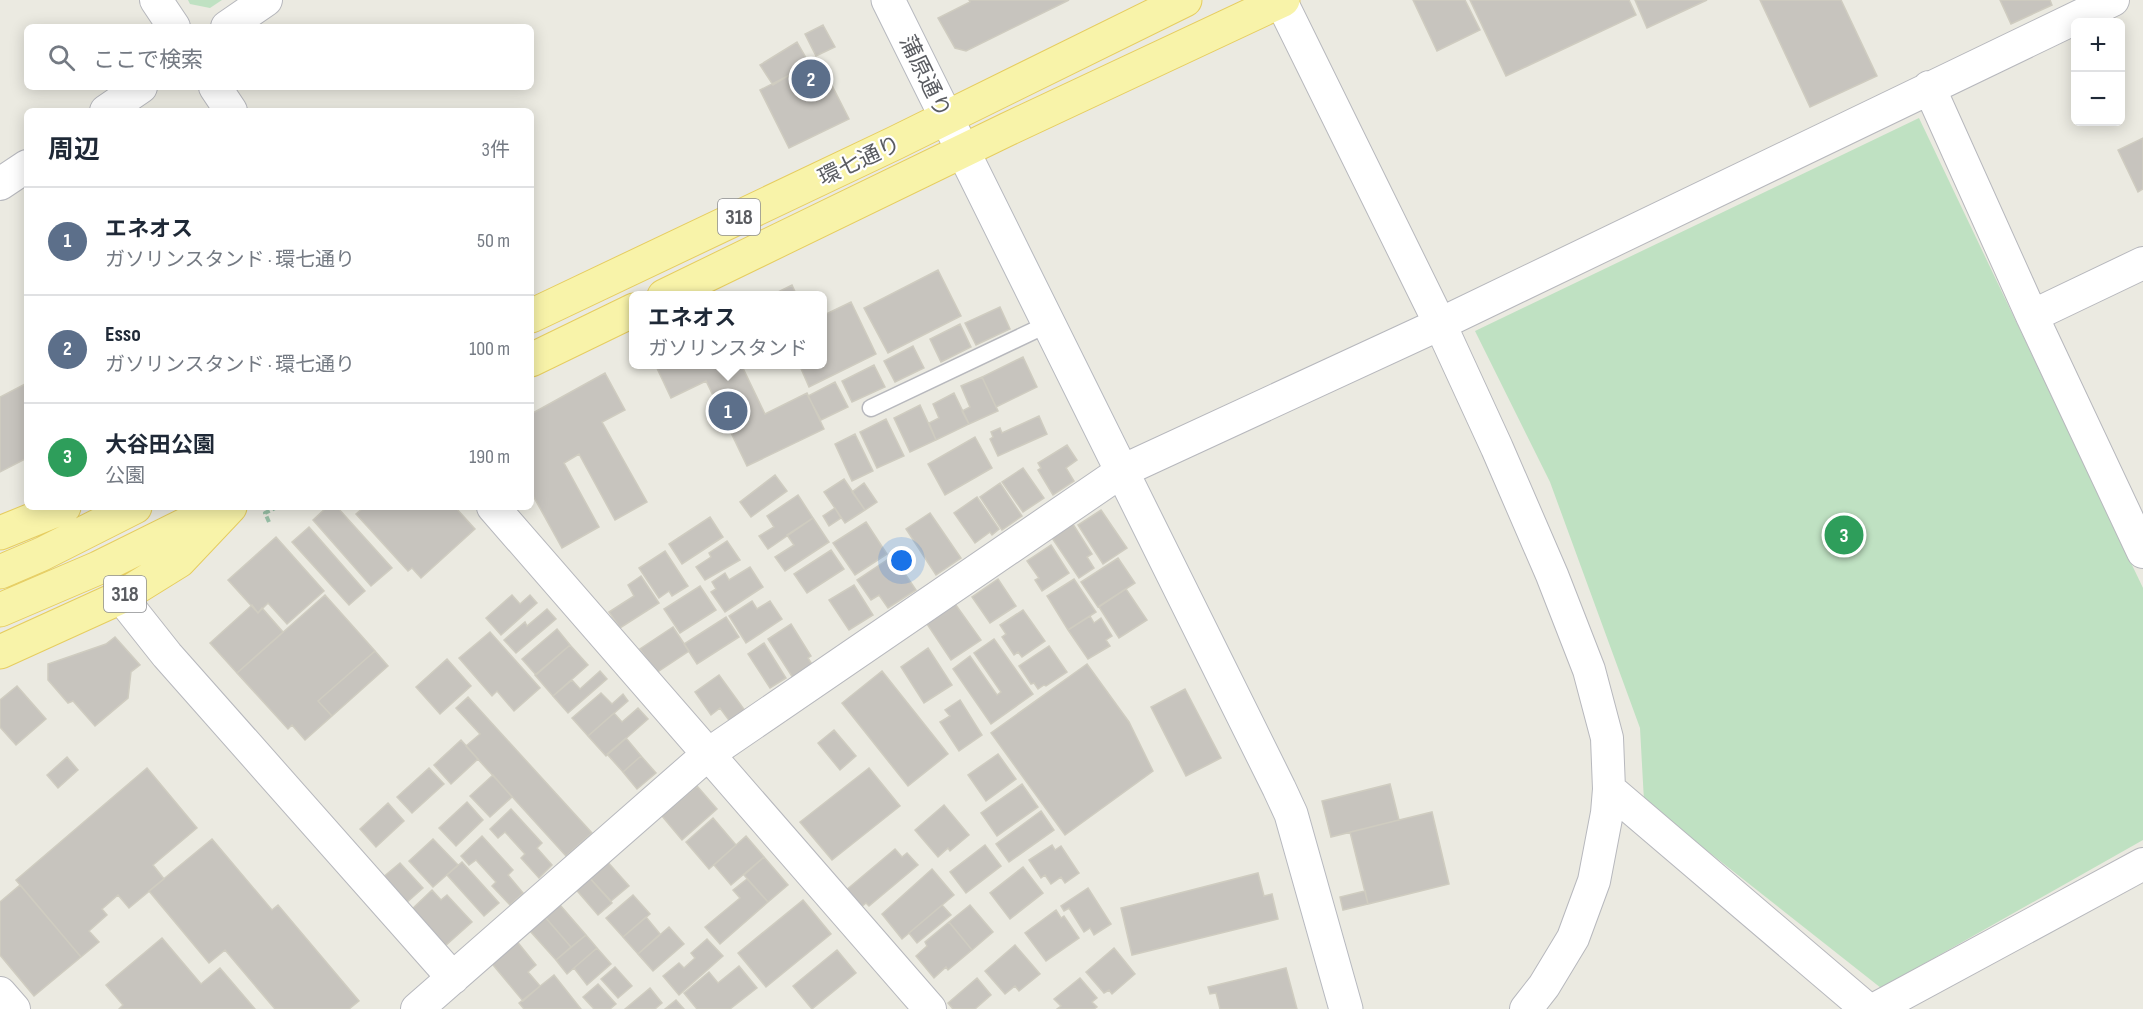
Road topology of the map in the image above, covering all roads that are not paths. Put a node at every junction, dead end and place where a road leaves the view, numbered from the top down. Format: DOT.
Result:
graph roads {
  1 [pos="156,0"];
  2 [pos="266,0"];
  3 [pos="888,0"];
  4 [pos="1185,0"];
  5 [pos="2113,0"];
  6 [pos="1282,1"];
  7 [pos="172,24"];
  8 [pos="231,24"];
  9 [pos="1929,87"];
  10 [pos="137,90"];
  11 [pos="217,90"];
  12 [pos="110,108"];
  13 [pos="229,108"];
  14 [pos="946,118"];
  15 [pos="962,152"];
  16 [pos="24,168"];
  17 [pos="0,184"];
  18 [pos="2143,263"];
  19 [pos="674,291"];
  20 [pos="629,312"];
  21 [pos="534,315"];
  22 [pos="2032,316"];
  23 [pos="1048,324"];
  24 [pos="1440,324"];
  25 [pos="534,359"];
  26 [pos="871,408"];
  27 [pos="1122,471"];
  28 [pos="56,510"];
  29 [pos="129,510"];
  30 [pos="215,510"];
  31 [pos="227,510"];
  32 [pos="496,510"];
  33 [pos="0,533"];
  34 [pos="2143,552"];
  35 [pos="0,572"];
  36 [pos="121,597"];
  37 [pos="6,607"];
  38 [pos="0,652"];
  39 [pos="707,755"];
  40 [pos="1609,789"];
  41 [pos="2143,864"];
  42 [pos="453,978"];
  43 [pos="0,993"];
  44 [pos="921,1006"];
  45 [pos="14,1009"];
  46 [pos="417,1009"];
  47 [pos="1346,1009"];
  48 [pos="1526,1009"];
  49 [pos="1867,1009"];
  50 [pos="1875,1009"];
  1 -- 7 [label="street"];
  2 -- 8 [label="street"];
  3 -- 14 [label="street, 蒲原通り"];
  4 -- 14 [label="main road, 環七通り / 318"];
  5 -- 9 [label="street"];
  6 -- 15 [label="main road, 環七通り / 318"];
  6 -- 24 [label="street"];
  9 -- 22 [label="street"];
  9 -- 24 [label="street"];
  10 -- 12 [label="street"];
  11 -- 13 [label="street"];
  14 -- 15 [label="street, 蒲原通り"];
  14 -- 21 [label="main road, 環七通り / 318"];
  15 -- 19 [label="main road, 環七通り / 318"];
  15 -- 23 [label="street, 蒲原通り"];
  16 -- 17 [label="street"];
  18 -- 22 [label="street"];
  20 -- 25 [label="main road"];
  22 -- 34 [label="street"];
  23 -- 26 [label="lane"];
  23 -- 27 [label="street, 蒲原通り"];
  24 -- 27 [label="street"];
  24 -- 40 [label="street"];
  27 -- 39 [label="street"];
  27 -- 47 [label="street, 蒲原通り"];
  28 -- 33 [label="main road"];
  29 -- 35 [label="main road"];
  30 -- 37 [label="main road, 318"];
  31 -- 36 [label="main road, 318"];
  32 -- 39 [label="street"];
  36 -- 38 [label="main road, 318"];
  36 -- 42 [label="street"];
  39 -- 42 [label="street"];
  39 -- 44 [label="street"];
  40 -- 48 [label="street"];
  40 -- 49 [label="street"];
  41 -- 50 [label="street"];
  42 -- 46 [label="street"];
  43 -- 45 [label="street"];
}
